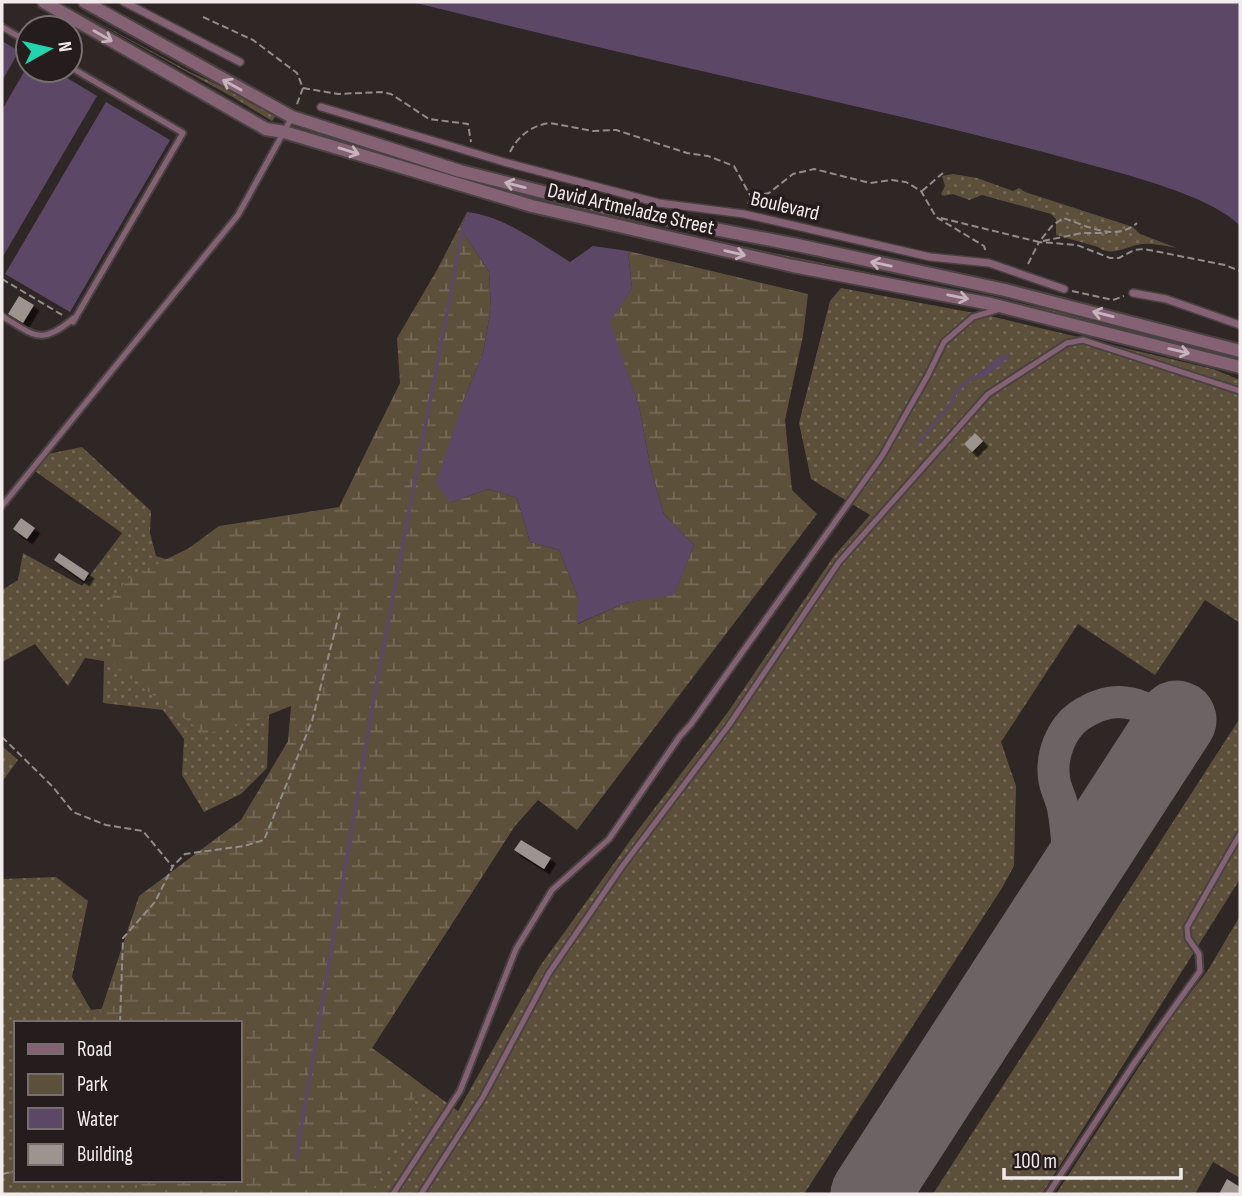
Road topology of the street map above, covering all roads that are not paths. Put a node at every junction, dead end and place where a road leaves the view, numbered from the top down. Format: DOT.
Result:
graph roads {
  1 [pos="44,2"];
  2 [pos="85,2"];
  3 [pos="124,2"];
  4 [pos="240,62"];
  5 [pos="84,75"];
  6 [pos="321,107"];
  7 [pos="292,117"];
  8 [pos="284,132"];
  9 [pos="1065,289"];
  10 [pos="1133,293"];
  11 [pos="1005,307"];
  12 [pos="2,316"];
  13 [pos="1240,325"];
  14 [pos="1240,351"];
  15 [pos="1240,367"];
  16 [pos="1240,391"];
  17 [pos="2,506"];
  18 [pos="1240,834"];
  19 [pos="393,1194"];
  20 [pos="421,1194"];
  21 [pos="1048,1194"];
  1 -- 8 [label="street, David Artmeladze Street, one-way"];
  7 -- 2 [label="street, David Artmeladze Street, one-way"];
  3 -- 4 [label="street"];
  5 -- 12 [label="lane"];
  6 -- 9 [label="street, Boulevard"];
  7 -- 8 [label="lane"];
  14 -- 7 [label="street, David Artmeladze Street, one-way"];
  8 -- 11 [label="street, David Artmeladze Street, one-way"];
  8 -- 17 [label="lane"];
  10 -- 13 [label="street"];
  11 -- 15 [label="street, David Artmeladze Street, one-way"];
  11 -- 19 [label="lane"];
  16 -- 20 [label="lane"];
  18 -- 21 [label="lane"];
}
